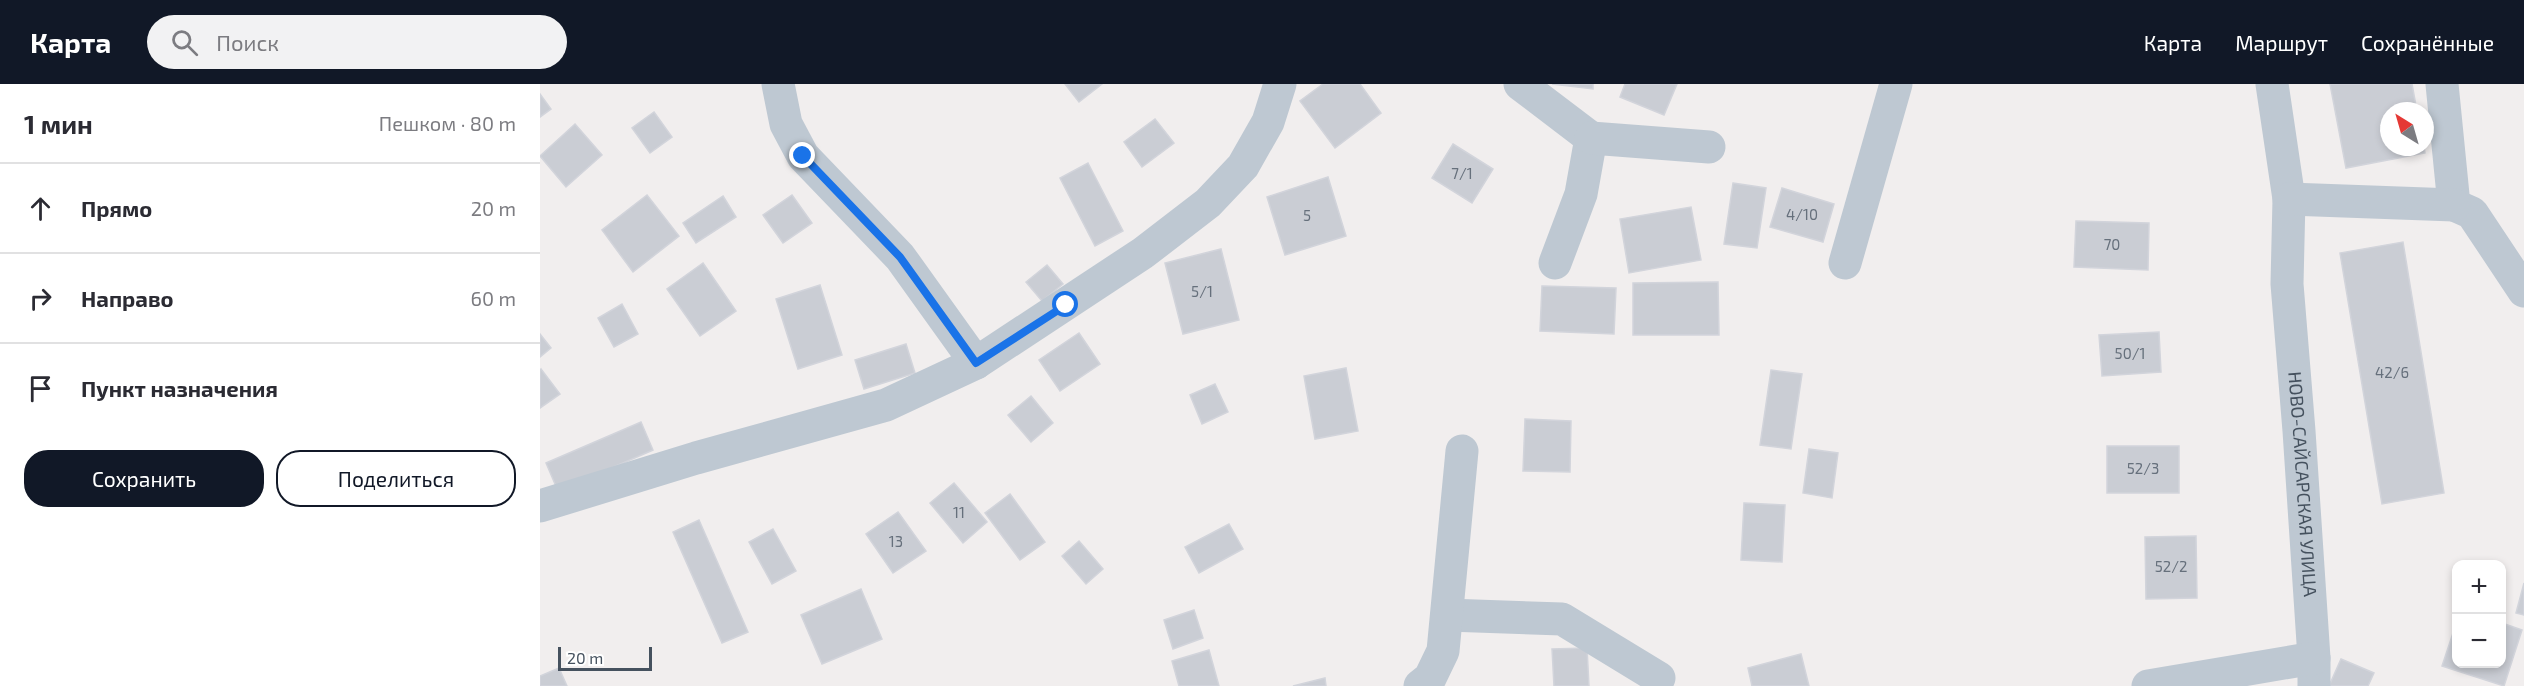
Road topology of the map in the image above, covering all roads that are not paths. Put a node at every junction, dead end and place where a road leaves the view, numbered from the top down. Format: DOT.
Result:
graph roads {
  1 [pos="778,84"];
  2 [pos="1280,84"];
  3 [pos="1520,84"];
  4 [pos="1896,84"];
  5 [pos="2272,84"];
  6 [pos="2442,84"];
  7 [pos="1591,138"];
  8 [pos="1708,147"];
  9 [pos="2289,199"];
  10 [pos="2454,205"];
  11 [pos="1555,263"];
  12 [pos="1845,263"];
  13 [pos="2524,291"];
  14 [pos="976,363"];
  15 [pos="1462,451"];
  16 [pos="540,506"];
  17 [pos="1447,615"];
  18 [pos="1658,671"];
  19 [pos="2314,672"];
  20 [pos="1420,686"];
  21 [pos="2148,686"];
  1 -- 14 [label="street"];
  2 -- 14 [label="street"];
  3 -- 7 [label="street"];
  4 -- 12 [label="street"];
  5 -- 9 [label="street, НОВО-САЙСАРСКАЯ УЛИЦА"];
  6 -- 10 [label="street"];
  7 -- 8 [label="street"];
  7 -- 11 [label="street"];
  9 -- 10 [label="street"];
  9 -- 19 [label="street, НОВО-САЙСАРСКАЯ УЛИЦА"];
  10 -- 13 [label="street"];
  14 -- 16 [label="street"];
  15 -- 17 [label="street"];
  17 -- 18 [label="street"];
  17 -- 20 [label="street"];
  19 -- 21 [label="street"];
}
